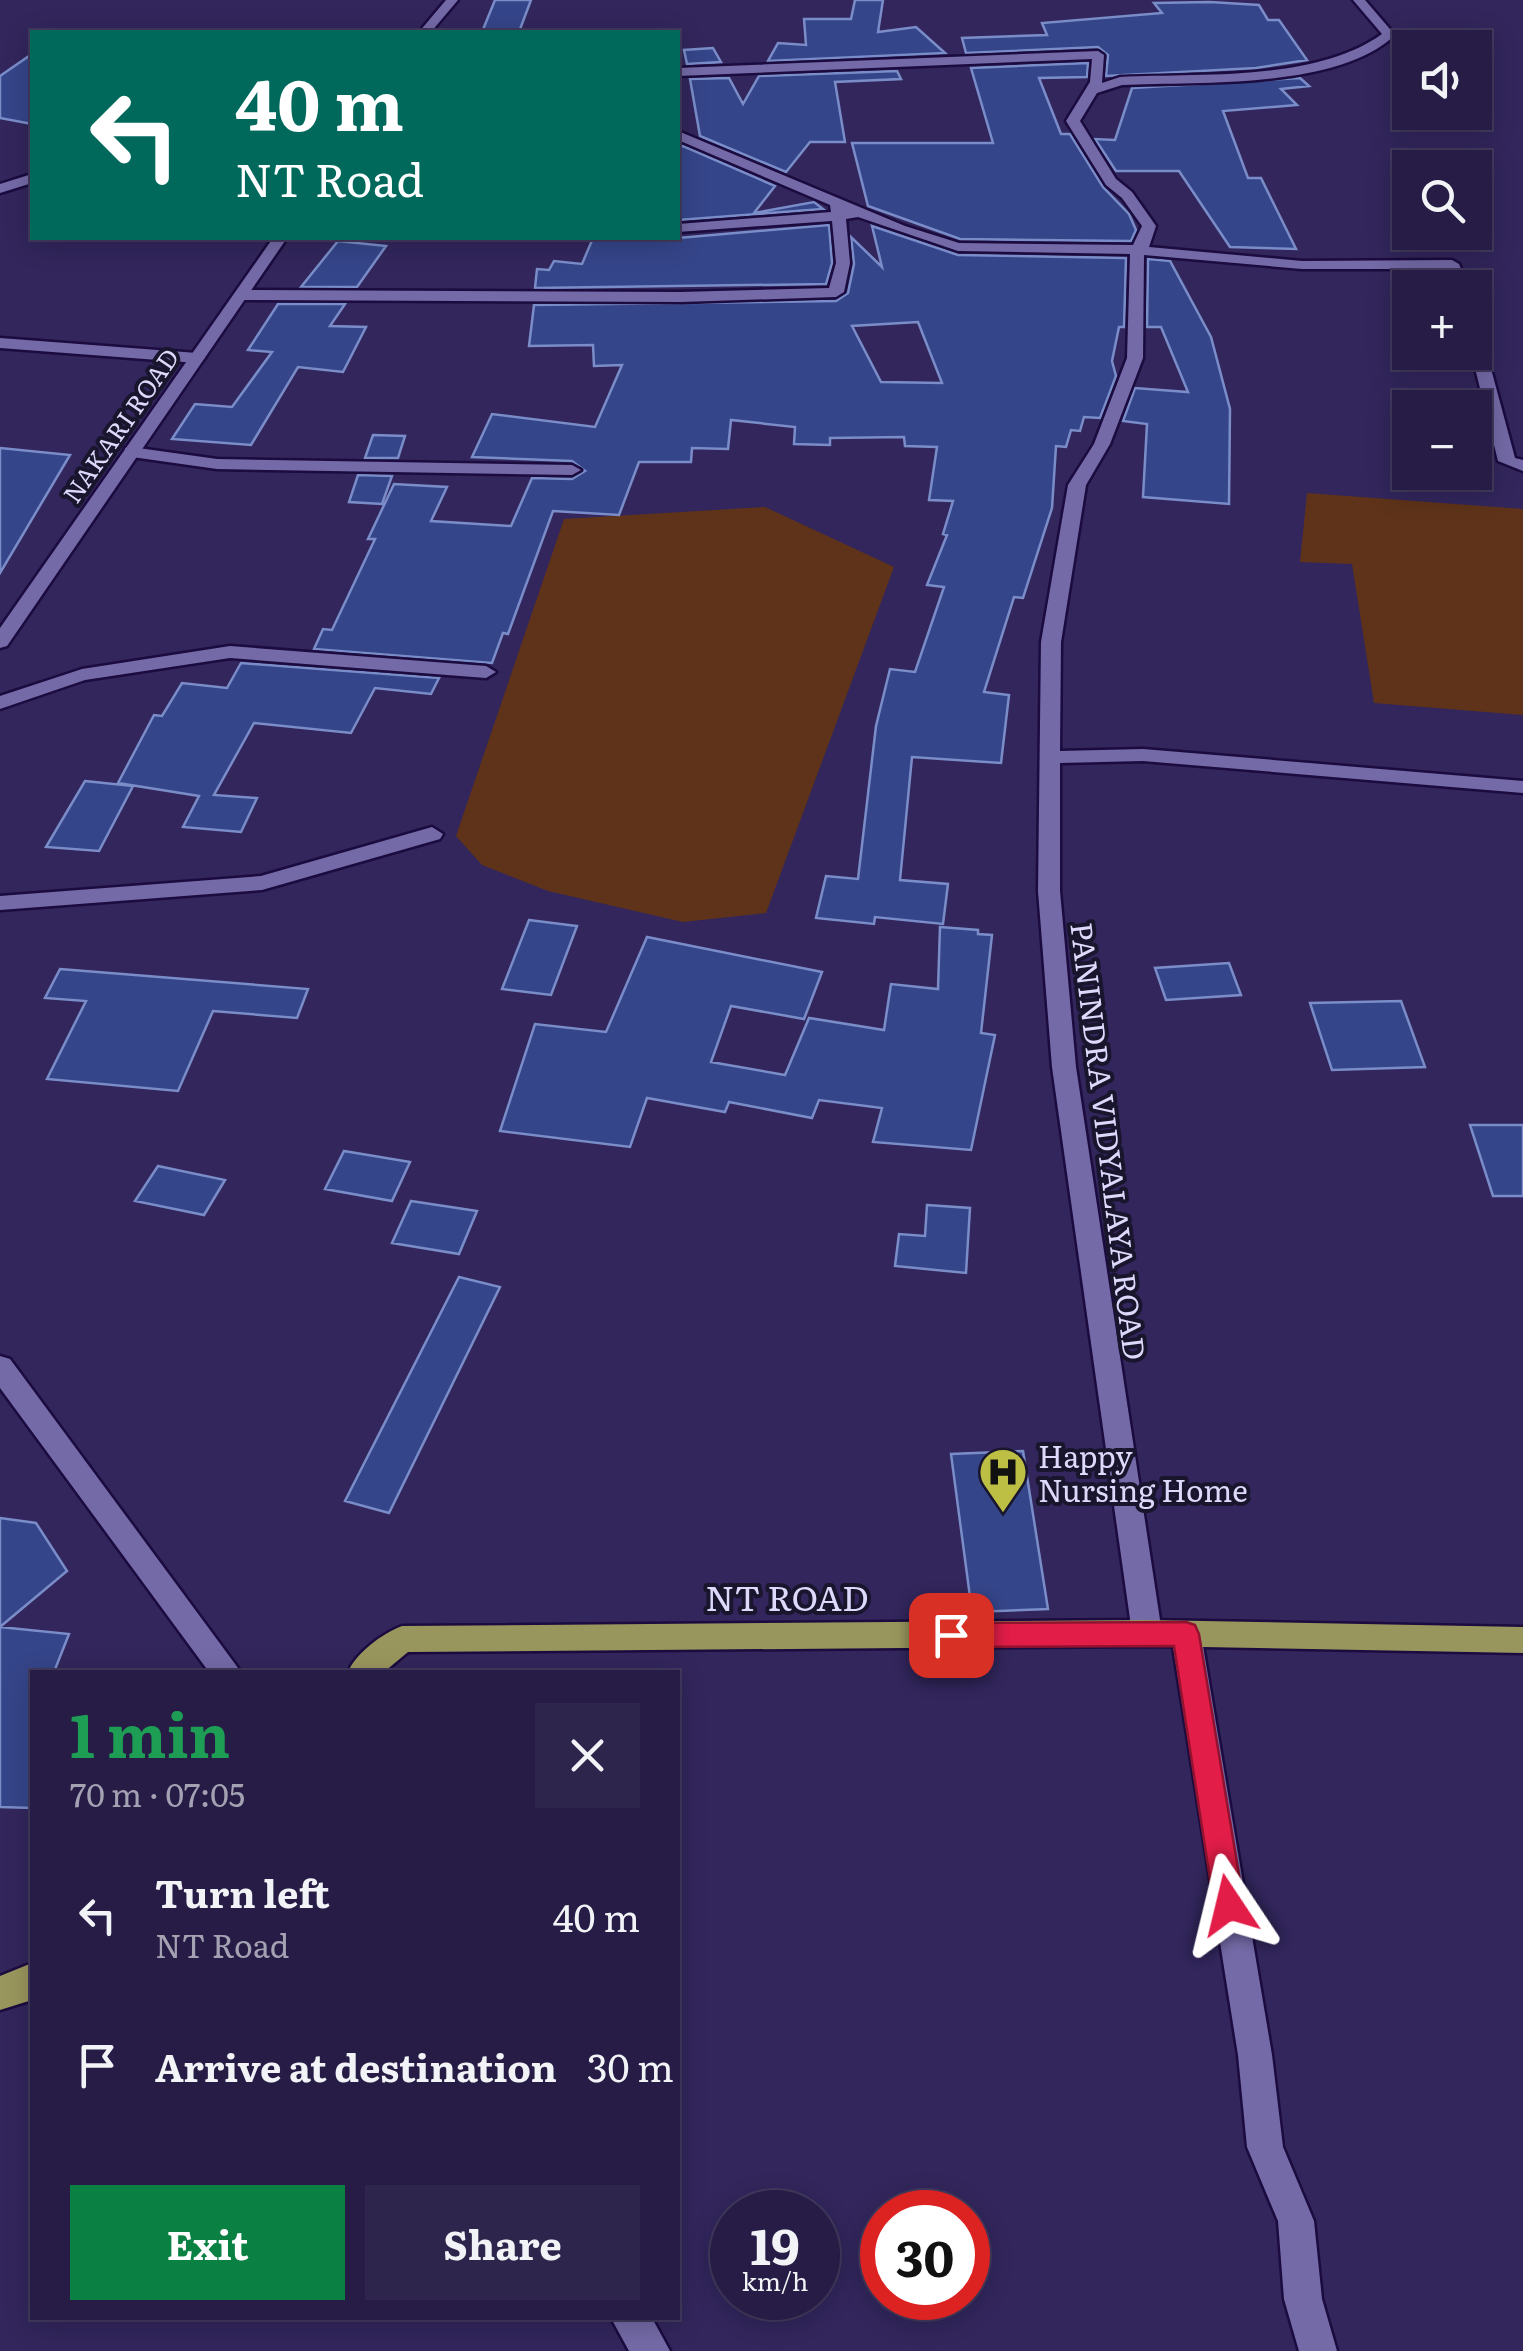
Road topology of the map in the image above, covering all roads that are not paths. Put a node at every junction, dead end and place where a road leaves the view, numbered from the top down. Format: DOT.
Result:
graph roads {
  1 [pos="452,0"];
  2 [pos="1359,0"];
  3 [pos="428,30"];
  4 [pos="680,72"];
  5 [pos="1095,90"];
  6 [pos="680,136"];
  7 [pos="30,179"];
  8 [pos="0,189"];
  9 [pos="845,210"];
  10 [pos="680,228"];
  11 [pos="279,240"];
  12 [pos="1136,250"];
  13 [pos="1454,270"];
  14 [pos="241,294"];
  15 [pos="0,343"];
  16 [pos="197,358"];
  17 [pos="1483,370"];
  18 [pos="132,452"];
  19 [pos="1523,466"];
  20 [pos="572,470"];
  21 [pos="0,642"];
  22 [pos="486,672"];
  23 [pos="0,703"];
  24 [pos="1050,757"];
  25 [pos="1523,787"];
  26 [pos="432,834"];
  27 [pos="0,903"];
  28 [pos="0,1367"];
  29 [pos="1147,1633"];
  30 [pos="1186,1634"];
  31 [pos="1523,1640"];
  32 [pos="225,1670"];
  33 [pos="365,1670"];
  34 [pos="30,1981"];
  35 [pos="0,1992"];
  36 [pos="631,2320"];
  37 [pos="1318,2350"];
  38 [pos="651,2351"];
  1 -- 3 [label="street"];
  2 -- 5 [label="street"];
  4 -- 5 [label="street"];
  5 -- 12 [label="street, PANINDRA VIDYALAYA ROAD"];
  6 -- 9 [label="street"];
  7 -- 8 [label="street"];
  9 -- 10 [label="street"];
  9 -- 12 [label="street"];
  9 -- 14 [label="street"];
  11 -- 14 [label="street, NAKARI ROAD"];
  12 -- 13 [label="street"];
  12 -- 24 [label="street, PANINDRA VIDYALAYA ROAD"];
  14 -- 16 [label="street, NAKARI ROAD"];
  15 -- 16 [label="street"];
  16 -- 18 [label="street, NAKARI ROAD"];
  17 -- 19 [label="street"];
  18 -- 20 [label="street"];
  18 -- 21 [label="street, NAKARI ROAD"];
  22 -- 23 [label="street"];
  24 -- 25 [label="street"];
  24 -- 29 [label="street, PANINDRA VIDYALAYA ROAD"];
  26 -- 27 [label="street"];
  28 -- 32 [label="street"];
  29 -- 30 [label="main road, NT ROAD"];
  29 -- 33 [label="main road, NT ROAD"];
  30 -- 31 [label="main road, NT ROAD"];
  30 -- 37 [label="street"];
  34 -- 35 [label="main road"];
  36 -- 38 [label="street"];
}
